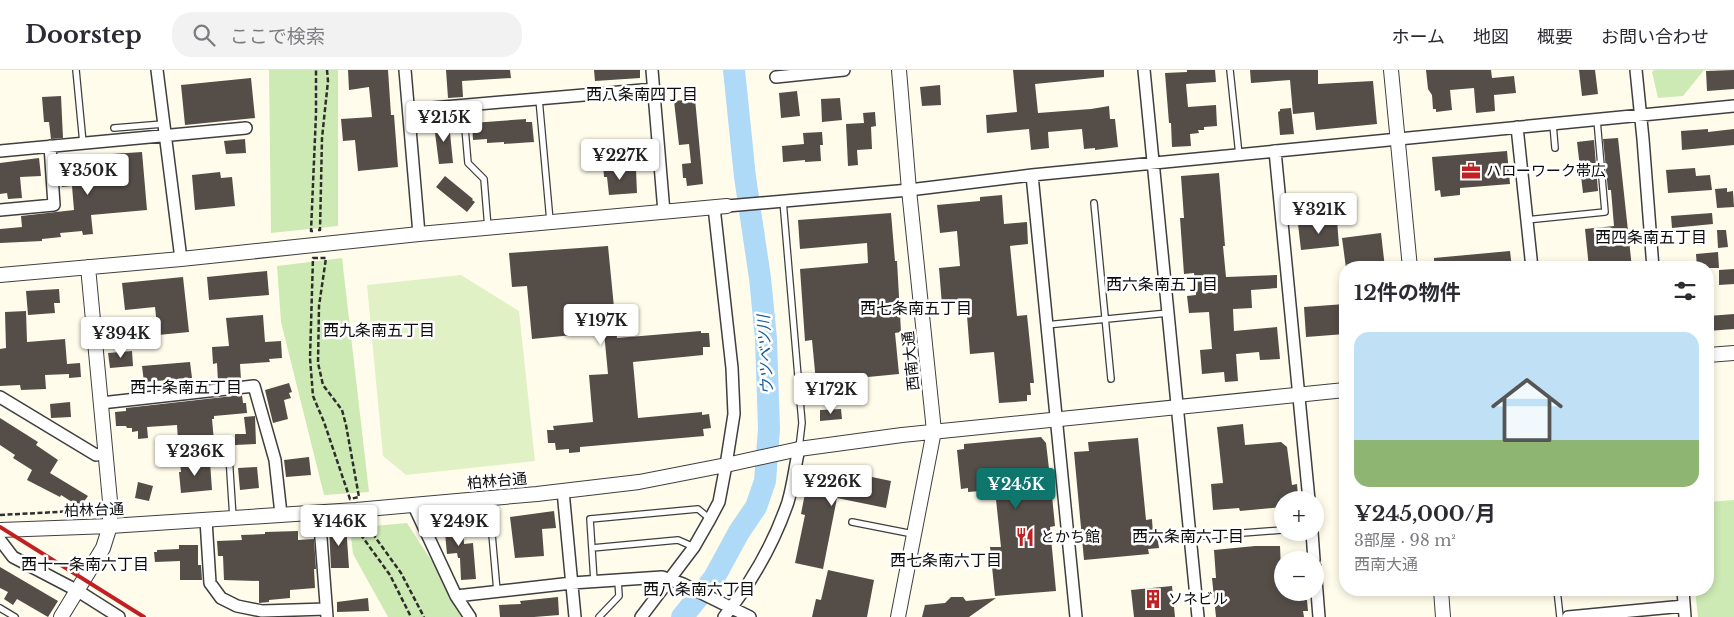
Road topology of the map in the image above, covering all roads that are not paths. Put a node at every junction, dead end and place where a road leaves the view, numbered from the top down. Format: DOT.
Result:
graph roads {
  1 [pos="76,70"];
  2 [pos="157,70"];
  3 [pos="405,70"];
  4 [pos="652,70"];
  5 [pos="844,70"];
  6 [pos="899,70"];
  7 [pos="1144,70"];
  8 [pos="1230,70"];
  9 [pos="1391,70"];
  10 [pos="1636,70"];
  11 [pos="776,77"];
  12 [pos="654,89"];
  13 [pos="538,99"];
  14 [pos="463,105"];
  15 [pos="1734,106"];
  16 [pos="409,110"];
  17 [pos="1641,116"];
  18 [pos="1596,120"];
  19 [pos="1553,124"];
  20 [pos="1516,127"];
  21 [pos="114,128"];
  22 [pos="246,128"];
  23 [pos="164,130"];
  24 [pos="1397,139"];
  25 [pos="83,143"];
  26 [pos="50,146"];
  27 [pos="1555,148"];
  28 [pos="0,151"];
  29 [pos="1275,151"];
  30 [pos="1239,155"];
  31 [pos="1153,164"];
  32 [pos="1032,175"];
  33 [pos="909,190"];
  34 [pos="783,201"];
  35 [pos="1094,203"];
  36 [pos="721,207"];
  37 [pos="0,210"];
  38 [pos="664,212"];
  39 [pos="1526,220"];
  40 [pos="550,222"];
  41 [pos="488,228"];
  42 [pos="419,234"];
  43 [pos="180,259"];
  44 [pos="1409,261"];
  45 [pos="1531,261"];
  46 [pos="1652,261"];
  47 [pos="88,267"];
  48 [pos="0,275"];
  49 [pos="1168,313"];
  50 [pos="1105,319"];
  51 [pos="1046,325"];
  52 [pos="1734,353"];
  53 [pos="1714,355"];
  54 [pos="1111,379"];
  55 [pos="1339,391"];
  56 [pos="1300,394"];
  57 [pos="0,397"];
  58 [pos="101,403"];
  59 [pos="1178,407"];
  60 [pos="1056,420"];
  61 [pos="934,431"];
  62 [pos="799,449"];
  63 [pos="106,453"];
  64 [pos="183,459"];
  65 [pos="733,464"];
  66 [pos="563,491"];
  67 [pos="1308,491"];
  68 [pos="488,498"];
  69 [pos="413,504"];
  70 [pos="319,512"];
  71 [pos="281,514"];
  72 [pos="233,518"];
  73 [pos="710,519"];
  74 [pos="206,520"];
  75 [pos="852,522"];
  76 [pos="110,526"];
  77 [pos="0,530"];
  78 [pos="1274,531"];
  79 [pos="914,534"];
  80 [pos="1190,537"];
  81 [pos="0,540"];
  82 [pos="694,547"];
  83 [pos="592,548"];
  84 [pos="618,580"];
  85 [pos="670,580"];
  86 [pos="594,581"];
  87 [pos="572,583"];
  88 [pos="78,591"];
  89 [pos="497,591"];
  90 [pos="456,596"];
  91 [pos="1441,596"];
  92 [pos="1558,596"];
  93 [pos="1684,596"];
  94 [pos="1318,601"];
  95 [pos="0,608"];
  96 [pos="1685,611"];
  97 [pos="327,613"];
  98 [pos="727,613"];
  99 [pos="15,617"];
  100 [pos="61,617"];
  101 [pos="119,617"];
  102 [pos="470,617"];
  103 [pos="575,617"];
  104 [pos="600,617"];
  105 [pos="641,617"];
  106 [pos="750,617"];
  107 [pos="898,617"];
  108 [pos="1076,617"];
  109 [pos="1198,617"];
  110 [pos="1319,617"];
  111 [pos="1443,617"];
  112 [pos="1560,617"];
  113 [pos="1568,617"];
  1 -- 25 [label="lane"];
  2 -- 23 [label="street"];
  3 -- 16 [label="street"];
  4 -- 12 [label="street"];
  5 -- 11 [label="street"];
  6 -- 33 [label="street, 西南大通"];
  7 -- 31 [label="street"];
  8 -- 30 [label="lane"];
  9 -- 24 [label="street"];
  10 -- 17 [label="street"];
  12 -- 13 [label="street"];
  12 -- 38 [label="street"];
  13 -- 14 [label="street"];
  13 -- 40 [label="lane"];
  14 -- 16 [label="street"];
  14 -- 41 [label="lane"];
  15 -- 17 [label="street"];
  16 -- 42 [label="street"];
  17 -- 18 [label="street"];
  17 -- 46 [label="street"];
  18 -- 19 [label="street"];
  18 -- 39 [label="lane"];
  19 -- 20 [label="street"];
  19 -- 27 [label="lane"];
  20 -- 24 [label="street"];
  20 -- 39 [label="street"];
  21 -- 23 [label="lane"];
  22 -- 23 [label="street"];
  23 -- 25 [label="street"];
  23 -- 43 [label="street"];
  24 -- 29 [label="street"];
  24 -- 44 [label="street"];
  25 -- 26 [label="street"];
  26 -- 28 [label="street"];
  26 -- 37 [label="street"];
  29 -- 30 [label="street"];
  29 -- 56 [label="street"];
  30 -- 31 [label="street"];
  31 -- 32 [label="street"];
  31 -- 49 [label="street"];
  32 -- 33 [label="street"];
  32 -- 51 [label="street"];
  33 -- 34 [label="street"];
  33 -- 61 [label="street, 西南大通"];
  34 -- 36 [label="street"];
  34 -- 62 [label="lane"];
  35 -- 50 [label="lane"];
  36 -- 38 [label="street"];
  36 -- 65 [label="street"];
  38 -- 40 [label="street"];
  39 -- 45 [label="street"];
  40 -- 41 [label="street"];
  41 -- 42 [label="street"];
  42 -- 43 [label="street"];
  43 -- 47 [label="street"];
  47 -- 48 [label="street"];
  47 -- 58 [label="street"];
  49 -- 50 [label="lane"];
  49 -- 59 [label="street"];
  50 -- 51 [label="lane"];
  50 -- 54 [label="lane"];
  51 -- 60 [label="street"];
  52 -- 53 [label="street"];
  55 -- 56 [label="street, 柏林台通"];
  56 -- 59 [label="street, 柏林台通"];
  56 -- 67 [label="street"];
  57 -- 63 [label="street"];
  58 -- 63 [label="street"];
  58 -- 71 [label="street"];
  59 -- 60 [label="street, 柏林台通"];
  59 -- 80 [label="street"];
  60 -- 61 [label="street, 柏林台通"];
  60 -- 108 [label="street"];
  61 -- 62 [label="street, 柏林台通"];
  61 -- 79 [label="street, 西南大通"];
  62 -- 65 [label="street, 柏林台通"];
  62 -- 98 [label="street"];
  63 -- 76 [label="street"];
  64 -- 72 [label="lane"];
  65 -- 66 [label="street, 柏林台通"];
  65 -- 73 [label="street"];
  66 -- 68 [label="street, 柏林台通"];
  66 -- 87 [label="street"];
  68 -- 69 [label="street, 柏林台通"];
  68 -- 89 [label="lane"];
  69 -- 70 [label="street, 柏林台通"];
  69 -- 90 [label="street"];
  70 -- 71 [label="street, 柏林台通"];
  70 -- 97 [label="street"];
  71 -- 72 [label="street, 柏林台通"];
  72 -- 74 [label="street, 柏林台通"];
  73 -- 82 [label="street"];
  73 -- 83 [label="lane"];
  74 -- 76 [label="street, 柏林台通"];
  74 -- 97 [label="street"];
  75 -- 79 [label="lane"];
  76 -- 77 [label="street, 柏林台通"];
  76 -- 88 [label="street"];
  78 -- 80 [label="lane"];
  79 -- 107 [label="street, 西南大通"];
  80 -- 109 [label="street"];
  81 -- 88 [label="street"];
  82 -- 83 [label="lane"];
  82 -- 85 [label="street"];
  83 -- 86 [label="lane"];
  84 -- 85 [label="street"];
  84 -- 86 [label="street"];
  84 -- 104 [label="lane"];
  85 -- 98 [label="street"];
  85 -- 105 [label="street"];
  86 -- 87 [label="street"];
  87 -- 89 [label="street"];
  87 -- 103 [label="street"];
  88 -- 100 [label="street"];
  88 -- 101 [label="street"];
  89 -- 90 [label="street"];
  90 -- 102 [label="street"];
  91 -- 111 [label="street"];
  92 -- 112 [label="lane"];
  93 -- 96 [label="street"];
  94 -- 110 [label="street"];
  95 -- 99 [label="lane"];
  96 -- 113 [label="street"];
  98 -- 106 [label="street"];
}
